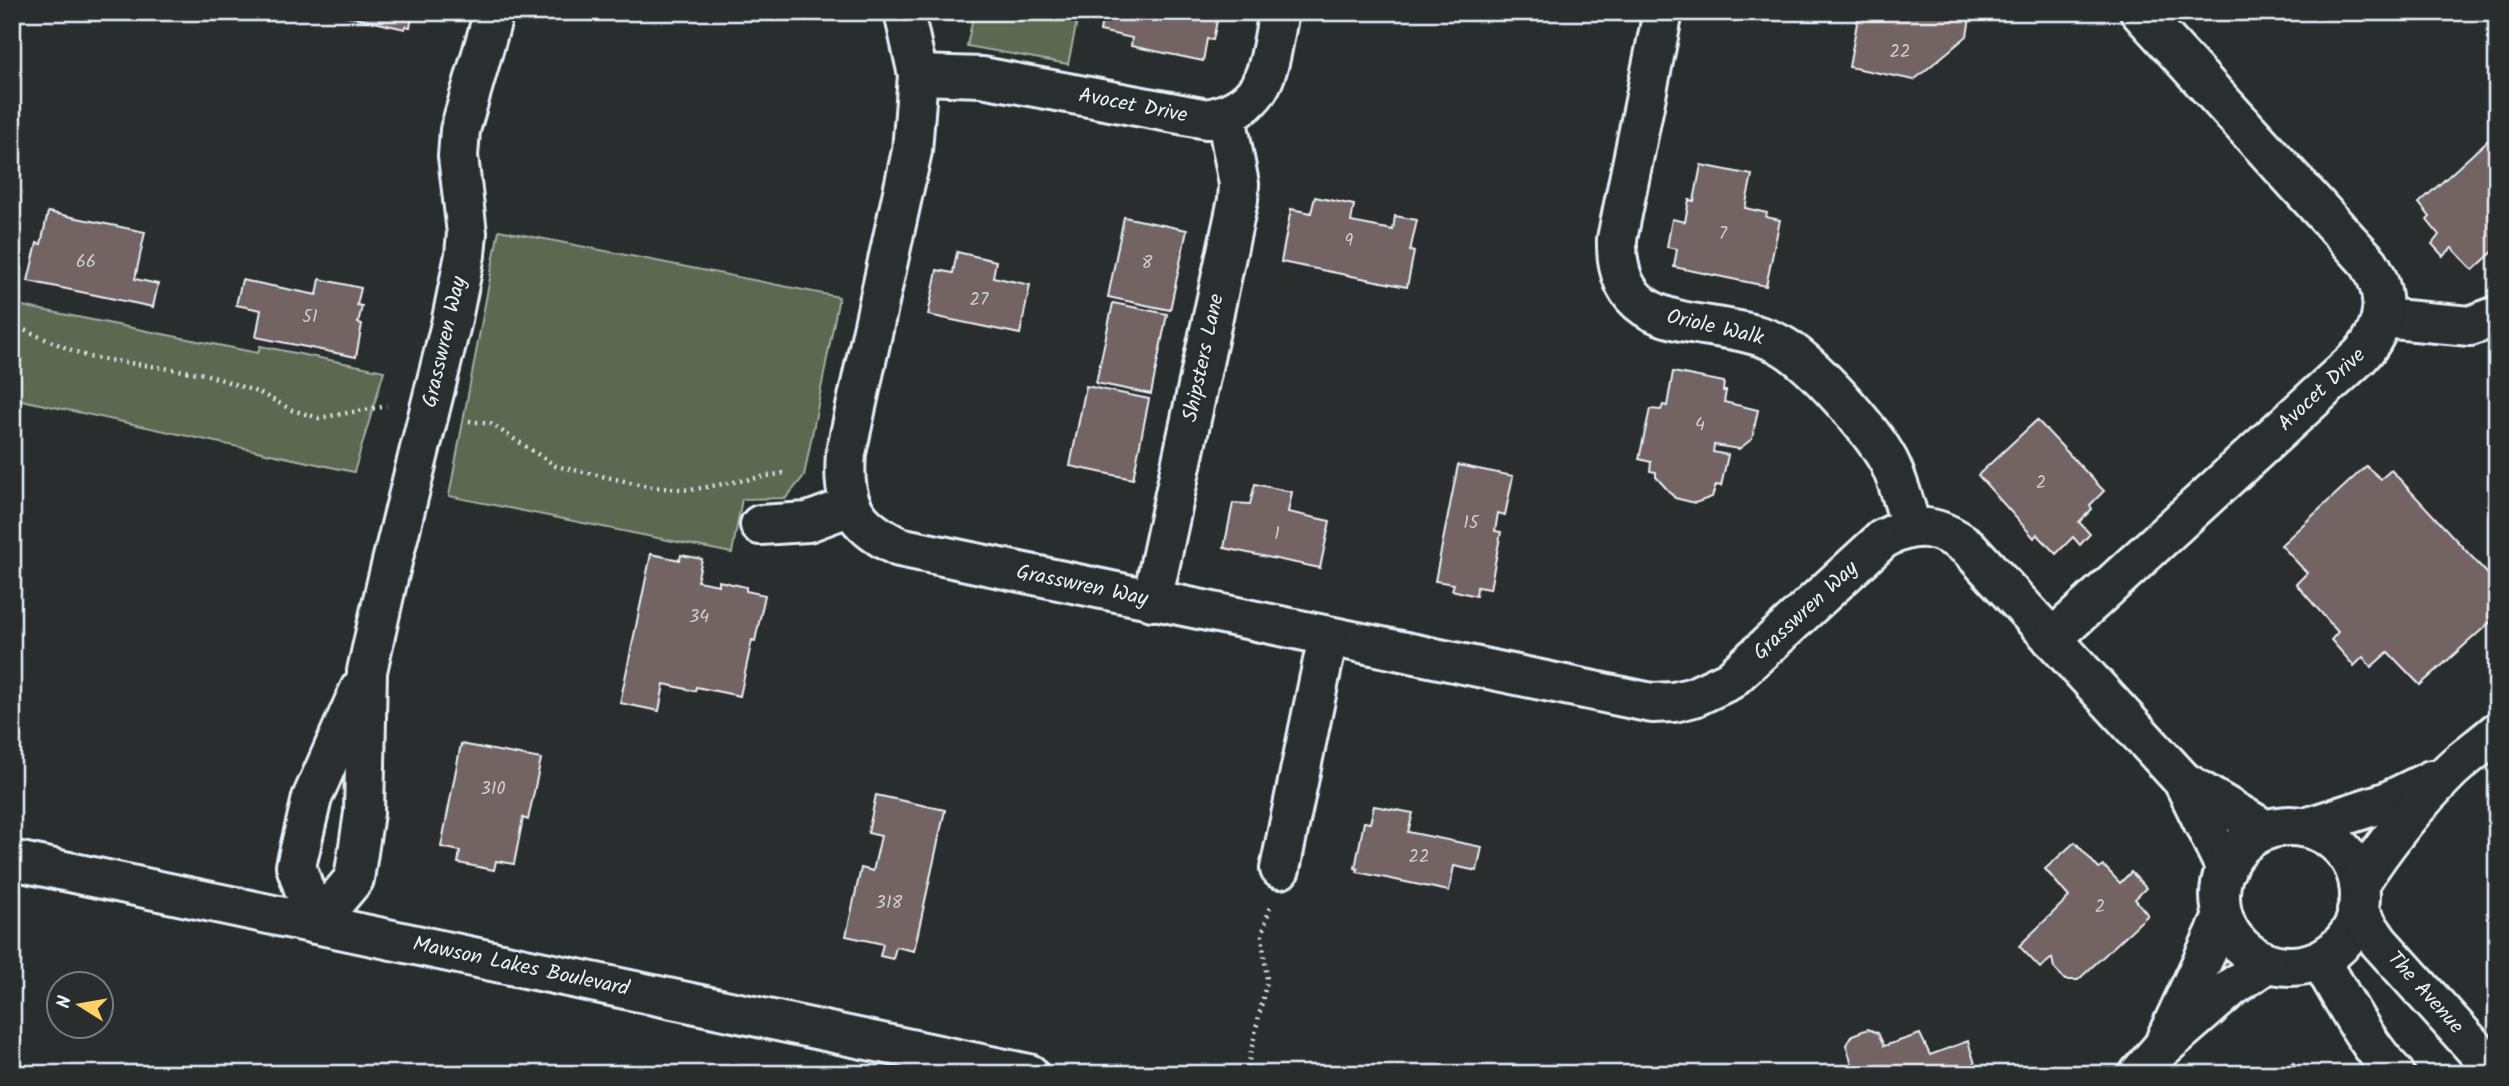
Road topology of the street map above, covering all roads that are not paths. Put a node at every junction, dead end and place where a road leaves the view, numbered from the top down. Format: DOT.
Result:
graph roads {
  1 [pos="494,12"];
  2 [pos="904,12"];
  3 [pos="1279,12"];
  4 [pos="1663,12"];
  5 [pos="2140,12"];
  6 [pos="918,75"];
  7 [pos="1226,116"];
  8 [pos="2497,316"];
  9 [pos="2382,318"];
  10 [pos="851,506"];
  11 [pos="760,525"];
  12 [pos="1911,527"];
  13 [pos="1152,601"];
  14 [pos="1328,637"];
  15 [pos="2052,639"];
  16 [pos="368,671"];
  17 [pos="2497,732"];
  18 [pos="2451,769"];
  19 [pos="2183,780"];
  20 [pos="2308,827"];
  21 [pos="2266,830"];
  22 [pos="13,860"];
  23 [pos="1280,869"];
  24 [pos="2226,869"];
  25 [pos="2358,897"];
  26 [pos="2223,917"];
  27 [pos="316,924"];
  28 [pos="2320,960"];
  29 [pos="2267,962"];
  30 [pos="2150,1062"];
  31 [pos="2497,1073"];
  32 [pos="1029,1074"];
  33 [pos="2395,1074"];
  1 -- 16 [label="street, Grasswren Way"];
  2 -- 6 [label="street, Grasswren Way"];
  3 -- 7 [label="street"];
  4 -- 12 [label="street, Oriole Walk"];
  5 -- 9 [label="street"];
  6 -- 7 [label="street, Avocet Drive"];
  6 -- 10 [label="street, Grasswren Way"];
  7 -- 13 [label="street, Shipsters Lane"];
  8 -- 9 [label="street"];
  9 -- 15 [label="street, Avocet Drive"];
  10 -- 11 [label="street"];
  10 -- 13 [label="street, Grasswren Way"];
  12 -- 14 [label="street, Grasswren Way"];
  12 -- 15 [label="street"];
  13 -- 14 [label="street, Grasswren Way"];
  14 -- 23 [label="street"];
  15 -- 19 [label="street"];
  16 -- 27 [label="street, Grasswren Way"];
  16 -- 27 [label="street, Grasswren Way"];
  17 -- 18 [label="street"];
  18 -- 20 [label="street"];
  18 -- 25 [label="street"];
  19 -- 21 [label="street"];
  19 -- 24 [label="street"];
  20 -- 21 [label="street"];
  20 -- 25 [label="street"];
  21 -- 24 [label="street"];
  22 -- 27 [label="street, Mawson Lakes Boulevard"];
  24 -- 26 [label="street"];
  25 -- 28 [label="street"];
  25 -- 31 [label="street, The Avenue"];
  26 -- 29 [label="street"];
  26 -- 30 [label="street"];
  27 -- 32 [label="street, Mawson Lakes Boulevard"];
  28 -- 29 [label="street"];
  28 -- 33 [label="street"];
  29 -- 30 [label="street"];
}
